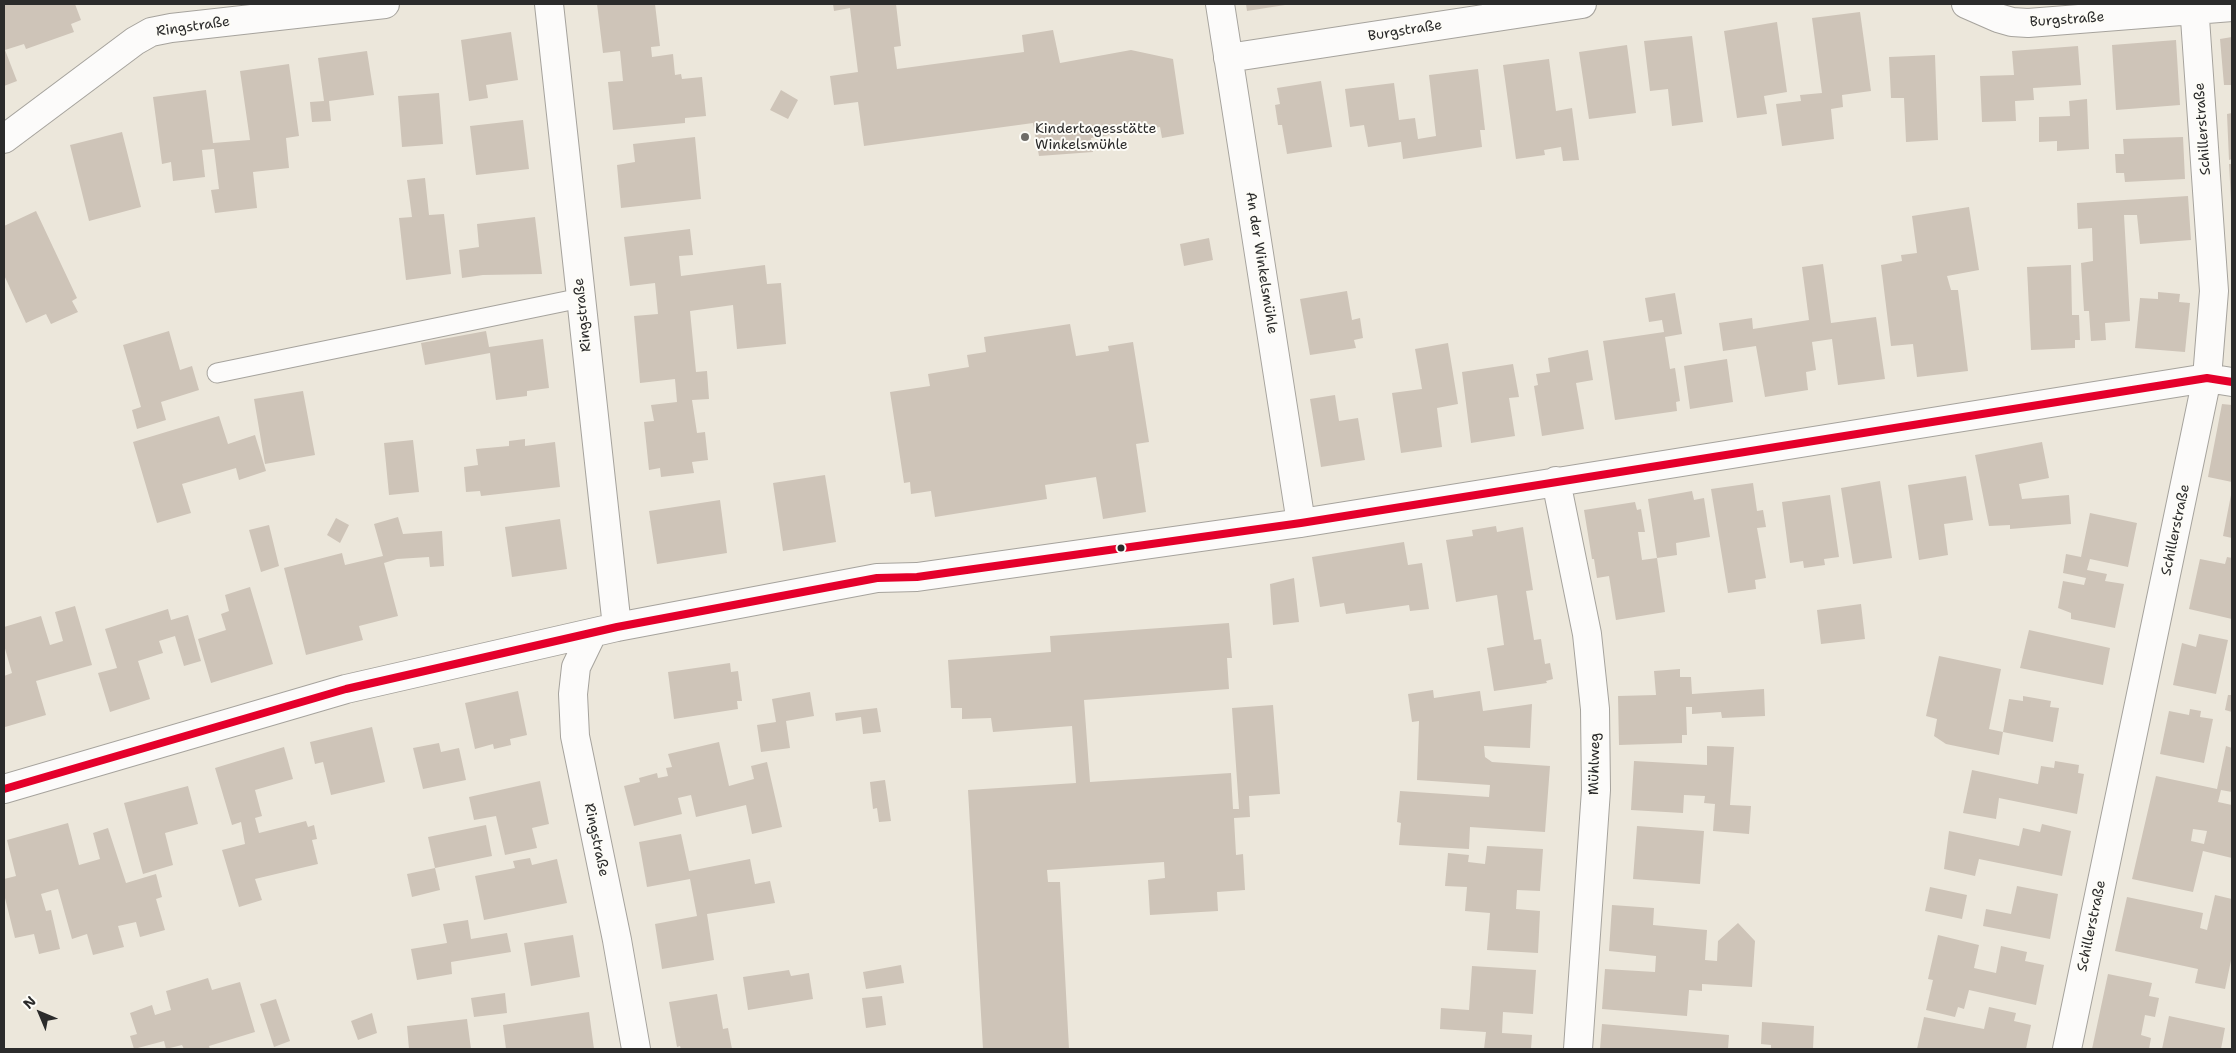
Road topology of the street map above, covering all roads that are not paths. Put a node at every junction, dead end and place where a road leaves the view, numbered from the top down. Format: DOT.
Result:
graph roads {
  1 [pos="385,4"];
  2 [pos="549,4"];
  3 [pos="1220,4"];
  4 [pos="1582,4"];
  5 [pos="1966,4"];
  6 [pos="2194,7"];
  7 [pos="2232,8"];
  8 [pos="1228,58"];
  9 [pos="4,139"];
  10 [pos="581,298"];
  11 [pos="217,373"];
  12 [pos="2220,380"];
  13 [pos="1556,481"];
  14 [pos="1301,523"];
  15 [pos="604,630"];
  16 [pos="4,788"];
  17 [pos="636,1049"];
  18 [pos="1578,1049"];
  19 [pos="2067,1049"];
  1 -- 9 [label="street, Ringstraße"];
  2 -- 10 [label="street, Ringstraße"];
  3 -- 8 [label="street, An der Winkelsmühle"];
  4 -- 8 [label="street, Burgstraße"];
  5 -- 6 [label="street, Burgstraße"];
  6 -- 7 [label="street, Burgstraße"];
  6 -- 12 [label="street, Schillerstraße"];
  8 -- 14 [label="street, An der Winkelsmühle"];
  10 -- 11 [label="lane"];
  10 -- 15 [label="street, Ringstraße"];
  12 -- 13 [label="street"];
  12 -- 19 [label="street, Schillerstraße"];
  13 -- 14 [label="street"];
  13 -- 18 [label="street, Mühlweg"];
  14 -- 15 [label="street"];
  15 -- 16 [label="street"];
  15 -- 17 [label="street, Ringstraße"];
}
